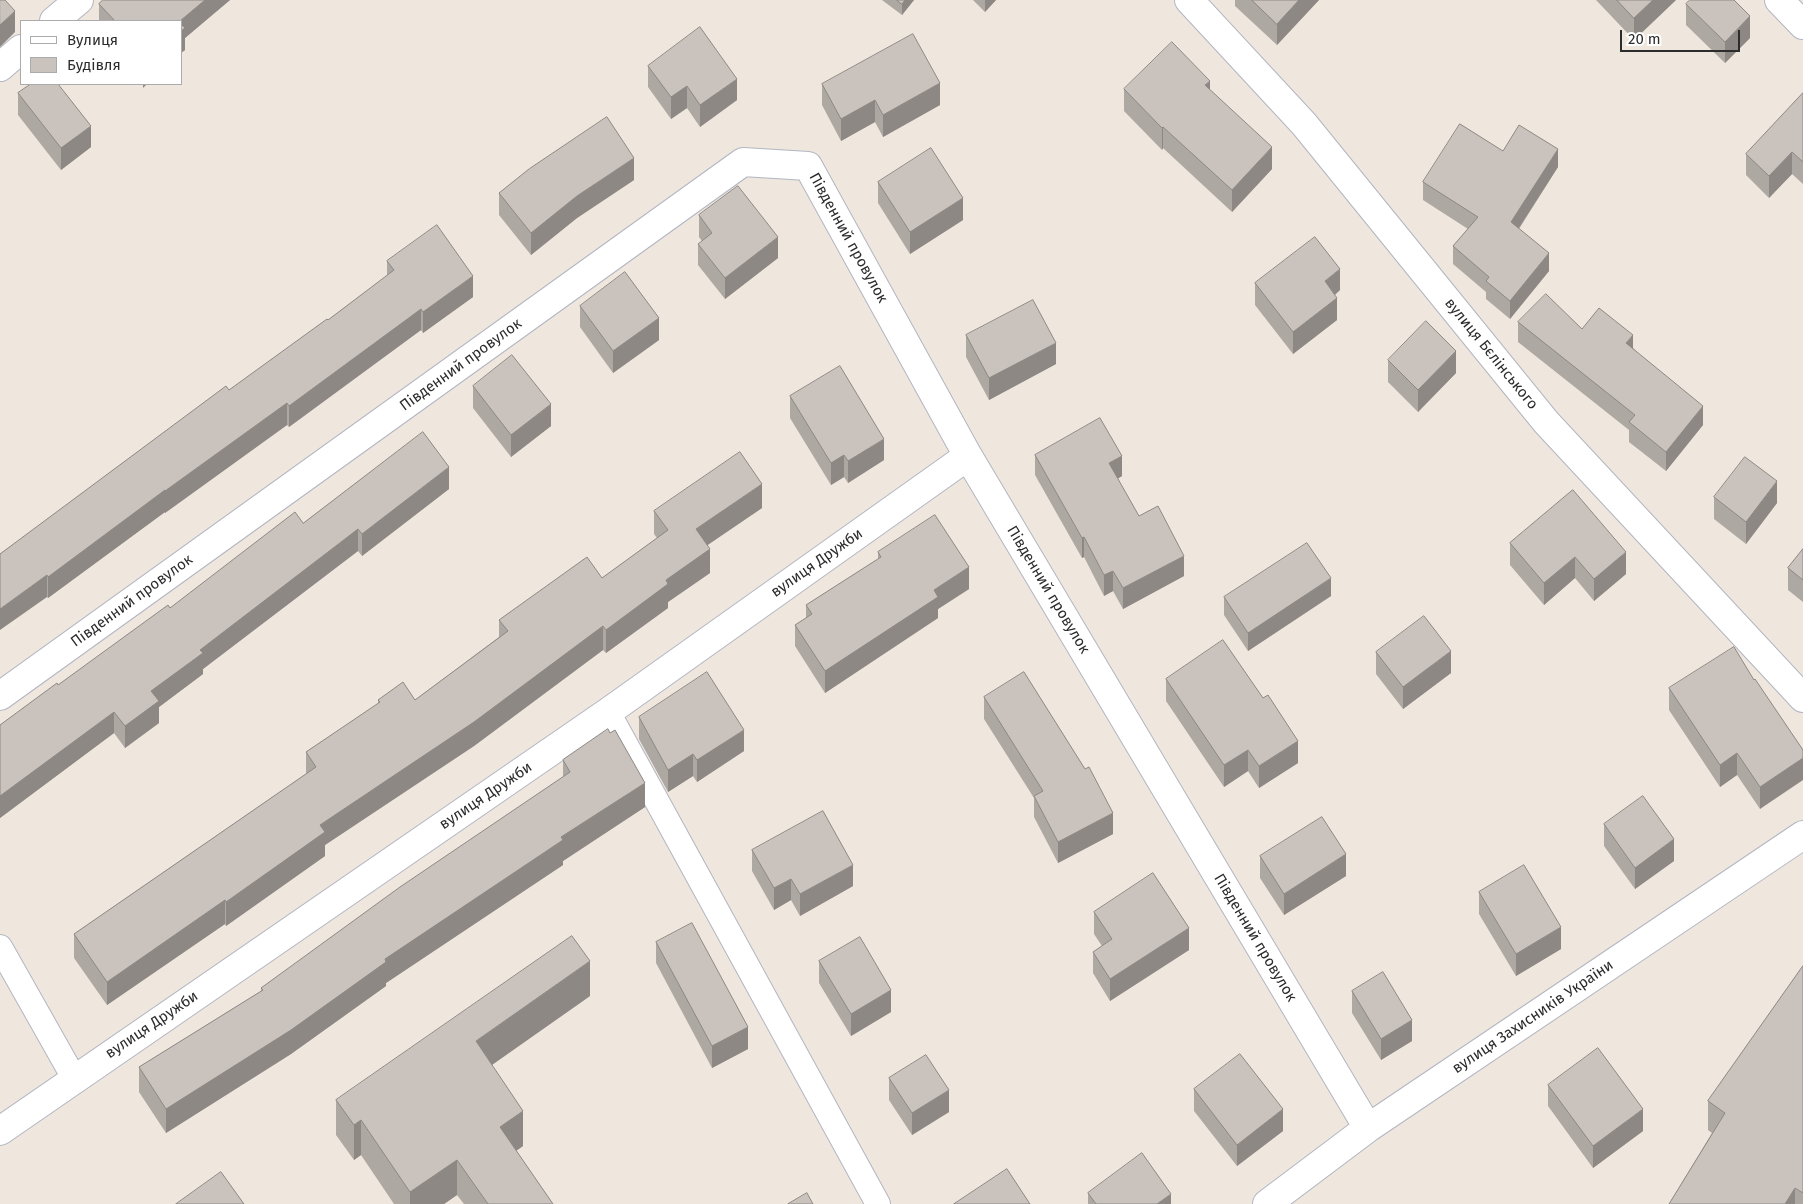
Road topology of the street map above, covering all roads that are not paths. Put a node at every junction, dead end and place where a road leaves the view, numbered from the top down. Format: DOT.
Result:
graph roads {
  1 [pos="79,0"];
  2 [pos="1189,0"];
  3 [pos="1779,0"];
  4 [pos="55,20"];
  5 [pos="1803,25"];
  6 [pos="20,50"];
  7 [pos="0,67"];
  8 [pos="968,456"];
  9 [pos="0,696"];
  10 [pos="1803,698"];
  11 [pos="608,712"];
  12 [pos="1803,835"];
  13 [pos="0,947"];
  14 [pos="74,1078"];
  15 [pos="1368,1128"];
  16 [pos="0,1131"];
  17 [pos="878,1204"];
  18 [pos="1267,1204"];
  1 -- 4 [label="street"];
  2 -- 10 [label="street, вулиця Бєлінського"];
  3 -- 5 [label="street"];
  6 -- 7 [label="street"];
  8 -- 9 [label="street, Південний провулок"];
  8 -- 11 [label="street, вулиця Дружби"];
  8 -- 15 [label="street, Південний провулок"];
  11 -- 14 [label="street, вулиця Дружби"];
  11 -- 17 [label="lane"];
  12 -- 15 [label="street, вулиця Захисників України"];
  13 -- 14 [label="lane"];
  14 -- 16 [label="street, вулиця Дружби"];
  15 -- 18 [label="street, вулиця Захисників України"];
}
